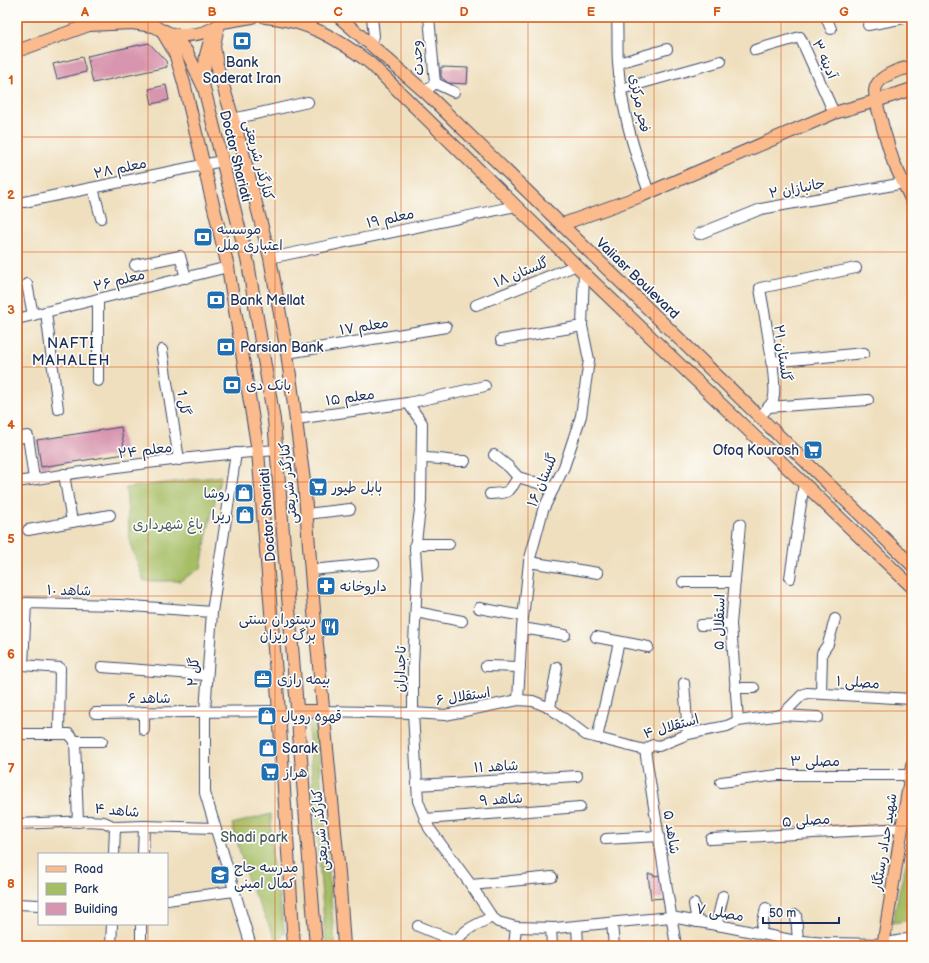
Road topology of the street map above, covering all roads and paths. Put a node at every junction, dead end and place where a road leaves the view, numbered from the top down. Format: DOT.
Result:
graph roads {
  1 [pos="101,17"];
  2 [pos="144,17"];
  3 [pos="252,17"];
  4 [pos="265,17"];
  5 [pos="299,17"];
  6 [pos="339,17"];
  7 [pos="372,17"];
  8 [pos="429,17"];
  9 [pos="826,17"];
  10 [pos="910,17"];
  11 [pos="620,18"];
  12 [pos="223,22"];
  13 [pos="89,24"];
  14 [pos="868,25"];
  15 [pos="159,28"];
  16 [pos="831,29"];
  17 [pos="330,35"];
  18 [pos="369,42"];
  19 [pos="668,49"];
  20 [pos="756,50"];
  21 [pos="17,51"];
  22 [pos="721,60"];
  23 [pos="618,63"];
  24 [pos="912,67"];
  25 [pos="435,83"];
  26 [pos="204,88"];
  27 [pos="621,89"];
  28 [pos="912,89"];
  29 [pos="425,92"];
  30 [pos="454,92"];
  31 [pos="876,101"];
  32 [pos="308,102"];
  33 [pos="834,113"];
  34 [pos="233,119"];
  35 [pos="222,161"];
  36 [pos="203,165"];
  37 [pos="904,183"];
  38 [pos="93,188"];
  39 [pos="649,192"];
  40 [pos="24,202"];
  41 [pos="912,202"];
  42 [pos="516,206"];
  43 [pos="101,218"];
  44 [pos="562,224"];
  45 [pos="699,234"];
  46 [pos="270,258"];
  47 [pos="135,265"];
  48 [pos="228,267"];
  49 [pos="856,268"];
  50 [pos="580,269"];
  51 [pos="186,278"];
  52 [pos="27,284"];
  53 [pos="98,299"];
  54 [pos="476,305"];
  55 [pos="46,312"];
  56 [pos="33,315"];
  57 [pos="17,319"];
  58 [pos="582,326"];
  59 [pos="446,327"];
  60 [pos="501,340"];
  61 [pos="162,350"];
  62 [pos="287,353"];
  63 [pos="864,353"];
  64 [pos="771,362"];
  65 [pos="98,381"];
  66 [pos="485,386"];
  67 [pos="868,400"];
  68 [pos="408,403"];
  69 [pos="768,407"];
  70 [pos="58,409"];
  71 [pos="759,417"];
  72 [pos="296,419"];
  73 [pos="17,438"];
  74 [pos="277,450"];
  75 [pos="258,451"];
  76 [pos="236,453"];
  77 [pos="494,455"];
  78 [pos="422,458"];
  79 [pos="179,460"];
  80 [pos="465,460"];
  81 [pos="64,474"];
  82 [pos="518,477"];
  83 [pos="34,479"];
  84 [pos="17,482"];
  85 [pos="804,483"];
  86 [pos="554,488"];
  87 [pos="490,494"];
  88 [pos="350,509"];
  89 [pos="306,514"];
  90 [pos="110,515"];
  91 [pos="72,522"];
  92 [pos="740,524"];
  93 [pos="28,530"];
  94 [pos="415,544"];
  95 [pos="449,544"];
  96 [pos="529,562"];
  97 [pos="374,564"];
  98 [pos="912,565"];
  99 [pos="310,570"];
  100 [pos="598,573"];
  101 [pos="790,578"];
  102 [pos="683,582"];
  103 [pos="735,582"];
  104 [pos="912,587"];
  105 [pos="479,608"];
  106 [pos="212,612"];
  107 [pos="416,612"];
  108 [pos="523,616"];
  109 [pos="835,619"];
  110 [pos="462,621"];
  111 [pos="730,624"];
  112 [pos="701,625"];
  113 [pos="522,628"];
  114 [pos="21,629"];
  115 [pos="565,635"];
  116 [pos="596,637"];
  117 [pos="619,642"];
  118 [pos="648,647"];
  119 [pos="486,666"];
  120 [pos="102,667"];
  121 [pos="520,667"];
  122 [pos="557,667"];
  123 [pos="206,676"];
  124 [pos="684,683"];
  125 [pos="735,688"];
  126 [pos="754,688"];
  127 [pos="821,693"];
  128 [pos="912,699"];
  129 [pos="518,700"];
  130 [pos="550,708"];
  131 [pos="279,711"];
  132 [pos="297,711"];
  133 [pos="323,711"];
  134 [pos="144,712"];
  135 [pos="205,712"];
  136 [pos="94,713"];
  137 [pos="413,713"];
  138 [pos="782,715"];
  139 [pos="818,717"];
  140 [pos="738,721"];
  141 [pos="144,730"];
  142 [pos="17,734"];
  143 [pos="688,734"];
  144 [pos="68,736"];
  145 [pos="597,738"];
  146 [pos="102,741"];
  147 [pos="645,750"];
  148 [pos="911,771"];
  149 [pos="577,776"];
  150 [pos="721,782"];
  151 [pos="416,785"];
  152 [pos="907,797"];
  153 [pos="580,807"];
  154 [pos="912,814"];
  155 [pos="425,819"];
  156 [pos="78,822"];
  157 [pos="17,824"];
  158 [pos="144,826"];
  159 [pos="115,827"];
  160 [pos="215,828"];
  161 [pos="902,828"];
  162 [pos="658,836"];
  163 [pos="606,840"];
  164 [pos="711,840"];
  165 [pos="114,853"];
  166 [pos="143,853"];
  167 [pos="552,877"];
  168 [pos="471,884"];
  169 [pos="234,891"];
  170 [pos="723,896"];
  171 [pos="168,900"];
  172 [pos="17,904"];
  173 [pos="38,904"];
  174 [pos="694,904"];
  175 [pos="766,908"];
  176 [pos="796,915"];
  177 [pos="671,917"];
  178 [pos="492,918"];
  179 [pos="697,922"];
  180 [pos="612,923"];
  181 [pos="112,925"];
  182 [pos="141,925"];
  183 [pos="716,925"];
  184 [pos="418,926"];
  185 [pos="578,926"];
  186 [pos="516,927"];
  187 [pos="551,928"];
  188 [pos="760,934"];
  189 [pos="912,938"];
  190 [pos="798,941"];
  191 [pos="456,944"];
  192 [pos="883,945"];
  193 [pos="111,946"];
  194 [pos="141,946"];
  195 [pos="250,946"];
  196 [pos="294,946"];
  197 [pos="316,946"];
  198 [pos="344,946"];
  199 [pos="514,946"];
  200 [pos="552,946"];
  201 [pos="578,946"];
  202 [pos="614,946"];
  203 [pos="676,946"];
  1 -- 13 [label="main road"];
  2 -- 15 [label="main road"];
  3 -- 12 [label="main road"];
  4 -- 17 [label="main road"];
  5 -- 17 [label="main road"];
  6 -- 18 [label="main road, Valiasr Boulevard"];
  7 -- 18 [label="street"];
  8 -- 25 [label="street, وحدت"];
  9 -- 16 [label="street"];
  10 -- 14 [label="street"];
  11 -- 23 [label="street, فجر مرکزی"];
  12 -- 15 [label="main road"];
  12 -- 26 [label="main road"];
  12 -- 34 [label="main road, کنارگذر شریعتی"];
  13 -- 15 [label="main road"];
  13 -- 21 [label="main road"];
  15 -- 26 [label="main road"];
  15 -- 36 [label="main road, کنارگذر شریعتی"];
  17 -- 42 [label="main road"];
  18 -- 29 [label="main road, Valiasr Boulevard"];
  19 -- 23 [label="street"];
  20 -- 33 [label="street, آدینه ۳"];
  22 -- 27 [label="street"];
  23 -- 27 [label="street, فجر مرکزی"];
  24 -- 31 [label="main road"];
  25 -- 29 [label="street, وحدت"];
  25 -- 30 [label="street"];
  26 -- 35 [label="main road, Doctor Shariati"];
  27 -- 39 [label="street, فجر مرکزی"];
  28 -- 31 [label="main road"];
  29 -- 44 [label="main road, Valiasr Boulevard"];
  31 -- 33 [label="main road"];
  31 -- 37 [label="main road"];
  32 -- 34 [label="street"];
  33 -- 39 [label="main road"];
  34 -- 46 [label="main road, کنارگذر شریعتی"];
  35 -- 36 [label="street, معلم ۲۸"];
  35 -- 74 [label="main road, Doctor Shariati"];
  36 -- 38 [label="street, معلم ۲۸"];
  36 -- 48 [label="main road, کنارگذر شریعتی"];
  37 -- 41 [label="main road"];
  37 -- 45 [label="street, جانبازان ۲"];
  38 -- 40 [label="street, معلم ۲۸"];
  38 -- 43 [label="street"];
  39 -- 44 [label="main road"];
  42 -- 46 [label="street, معلم ۱۹"];
  42 -- 50 [label="main road"];
  44 -- 71 [label="main road, Valiasr Boulevard"];
  46 -- 62 [label="main road, کنارگذر شریعتی"];
  47 -- 51 [label="street"];
  48 -- 51 [label="street, معلم ۲۶"];
  48 -- 75 [label="main road, کنارگذر شریعتی"];
  49 -- 64 [label="street, گلستان ۲۱"];
  50 -- 54 [label="street, گلستان ۱۸"];
  50 -- 58 [label="street, گلستان ۱۶"];
  50 -- 85 [label="main road"];
  51 -- 53 [label="street, معلم ۲۶"];
  52 -- 56 [label="street"];
  53 -- 55 [label="street, معلم ۲۶"];
  53 -- 65 [label="street"];
  55 -- 56 [label="street, معلم ۲۶"];
  55 -- 70 [label="street"];
  56 -- 57 [label="street, معلم ۲۶"];
  58 -- 60 [label="street"];
  58 -- 86 [label="street, گلستان ۱۶"];
  59 -- 62 [label="street, معلم ۱۷"];
  61 -- 79 [label="street, گل 1"];
  62 -- 72 [label="main road, کنارگذر شریعتی"];
  63 -- 64 [label="street"];
  64 -- 69 [label="street, گلستان ۲۱"];
  66 -- 68 [label="street, معلم ۱۵"];
  67 -- 69 [label="street"];
  68 -- 72 [label="street, معلم ۱۵"];
  68 -- 78 [label="street, تاجداران"];
  69 -- 71 [label="street, گلستان ۲۱"];
  71 -- 98 [label="main road, Valiasr Boulevard"];
  72 -- 89 [label="main road, کنارگذر شریعتی"];
  73 -- 83 [label="street"];
  74 -- 75 [label="street, معلم ۲۴"];
  74 -- 132 [label="main road, Doctor Shariati"];
  75 -- 76 [label="street, معلم ۲۴"];
  75 -- 131 [label="main road, کنارگذر شریعتی"];
  76 -- 79 [label="street, معلم ۲۴"];
  76 -- 106 [label="street, گل ۲"];
  77 -- 82 [label="street"];
  78 -- 80 [label="street"];
  78 -- 94 [label="street, تاجداران"];
  79 -- 81 [label="street, معلم ۲۴"];
  81 -- 83 [label="street, معلم ۲۴"];
  81 -- 91 [label="street"];
  82 -- 86 [label="street"];
  82 -- 87 [label="street"];
  83 -- 84 [label="street, معلم ۲۴"];
  85 -- 101 [label="street"];
  85 -- 104 [label="main road"];
  86 -- 96 [label="street, گلستان ۱۶"];
  88 -- 89 [label="street"];
  89 -- 99 [label="main road, کنارگذر شریعتی"];
  90 -- 91 [label="street"];
  91 -- 93 [label="street"];
  92 -- 103 [label="street, استقلال ۵"];
  94 -- 95 [label="street"];
  94 -- 107 [label="street, تاجداران"];
  96 -- 100 [label="street"];
  96 -- 108 [label="street, گلستان ۱۶"];
  97 -- 99 [label="street"];
  99 -- 133 [label="main road, کنارگذر شریعتی"];
  102 -- 103 [label="street"];
  103 -- 111 [label="street, استقلال ۵"];
  105 -- 108 [label="street"];
  106 -- 114 [label="street, شاهد ۱۰"];
  106 -- 123 [label="street, گل ۲"];
  107 -- 110 [label="street"];
  107 -- 137 [label="street, تاجداران"];
  108 -- 113 [label="street, گلستان ۱۶"];
  109 -- 127 [label="street"];
  111 -- 112 [label="street"];
  111 -- 125 [label="street, استقلال ۵"];
  113 -- 115 [label="street"];
  113 -- 121 [label="street, گلستان ۱۶"];
  114 -- 144 [label="street, شاهد ۱۰"];
  116 -- 117 [label="street"];
  117 -- 118 [label="street"];
  117 -- 145 [label="street"];
  119 -- 121 [label="street"];
  120 -- 123 [label="street"];
  121 -- 129 [label="street, گلستان ۱۶"];
  122 -- 130 [label="street"];
  123 -- 135 [label="street, گل ۲"];
  124 -- 143 [label="street"];
  125 -- 126 [label="street"];
  125 -- 140 [label="street, استقلال ۵"];
  127 -- 128 [label="street, مصلی ۱"];
  127 -- 138 [label="street, مصلی ۱"];
  129 -- 130 [label="street, استقلال ۴"];
  129 -- 137 [label="street, استقلال ۶"];
  130 -- 145 [label="street, استقلال ۴"];
  131 -- 135 [label="street, شاهد ۶"];
  131 -- 196 [label="main road, کنارگذر شریعتی"];
  132 -- 133 [label="main road"];
  132 -- 197 [label="main road, Doctor Shariati"];
  133 -- 137 [label="street, استقلال ۶"];
  133 -- 198 [label="main road, کنارگذر شریعتی"];
  134 -- 135 [label="street, شاهد ۶"];
  134 -- 136 [label="street, شاهد ۶"];
  134 -- 141 [label="street"];
  135 -- 160 [label="street, گل ۲"];
  137 -- 151 [label="street, تاجداران"];
  138 -- 139 [label="street, استقلال ۴"];
  138 -- 140 [label="street, استقلال ۴"];
  140 -- 143 [label="street, استقلال ۴"];
  142 -- 144 [label="street"];
  143 -- 147 [label="street, استقلال ۴"];
  144 -- 146 [label="street"];
  144 -- 156 [label="street"];
  145 -- 147 [label="street, استقلال ۴"];
  147 -- 162 [label="street, شاهد ۵"];
  148 -- 150 [label="street, مصلی ۳"];
  148 -- 152 [label="main road, شهید حداد رستگار"];
  149 -- 151 [label="street, شاهد ۱۱"];
  151 -- 155 [label="street, تاجداران"];
  152 -- 154 [label="street"];
  152 -- 161 [label="main road, شهید حداد رستگار"];
  153 -- 155 [label="street, شاهد ۹"];
  155 -- 168 [label="street, تاجداران"];
  156 -- 157 [label="street, شاهد ۴"];
  156 -- 159 [label="street, شاهد ۴"];
  158 -- 159 [label="street, شاهد ۴"];
  158 -- 160 [label="street, شاهد ۴"];
  158 -- 166 [label="street"];
  159 -- 165 [label="street"];
  160 -- 169 [label="street, گل ۲"];
  161 -- 164 [label="street, مصلی ۵"];
  161 -- 192 [label="main road, شهید حداد رستگار"];
  162 -- 163 [label="street"];
  162 -- 177 [label="street, شاهد ۵"];
  167 -- 168 [label="street"];
  168 -- 178 [label="street, تاجداران"];
  169 -- 171 [label="street"];
  169 -- 195 [label="street, گل ۲"];
  170 -- 183 [label="street"];
  172 -- 173 [label="street"];
  174 -- 179 [label="street"];
  175 -- 188 [label="street"];
  176 -- 190 [label="street"];
  177 -- 179 [label="street, مصلی ۷"];
  177 -- 180 [label="street, مصلی ۷"];
  177 -- 203 [label="street, شاهد ۵"];
  178 -- 186 [label="street, مصلی ۷"];
  178 -- 191 [label="street"];
  179 -- 183 [label="street, مصلی ۷"];
  180 -- 185 [label="street, مصلی ۷"];
  180 -- 202 [label="street"];
  181 -- 193 [label="street"];
  182 -- 194 [label="street"];
  183 -- 188 [label="street, مصلی ۷"];
  184 -- 191 [label="street"];
  185 -- 187 [label="street, مصلی ۷"];
  185 -- 201 [label="street"];
  186 -- 187 [label="street, مصلی ۷"];
  186 -- 199 [label="street"];
  187 -- 200 [label="street"];
  188 -- 190 [label="street, مصلی ۷"];
  189 -- 192 [label="street, مصلی ۷"];
  190 -- 192 [label="street, مصلی ۷"];
}
